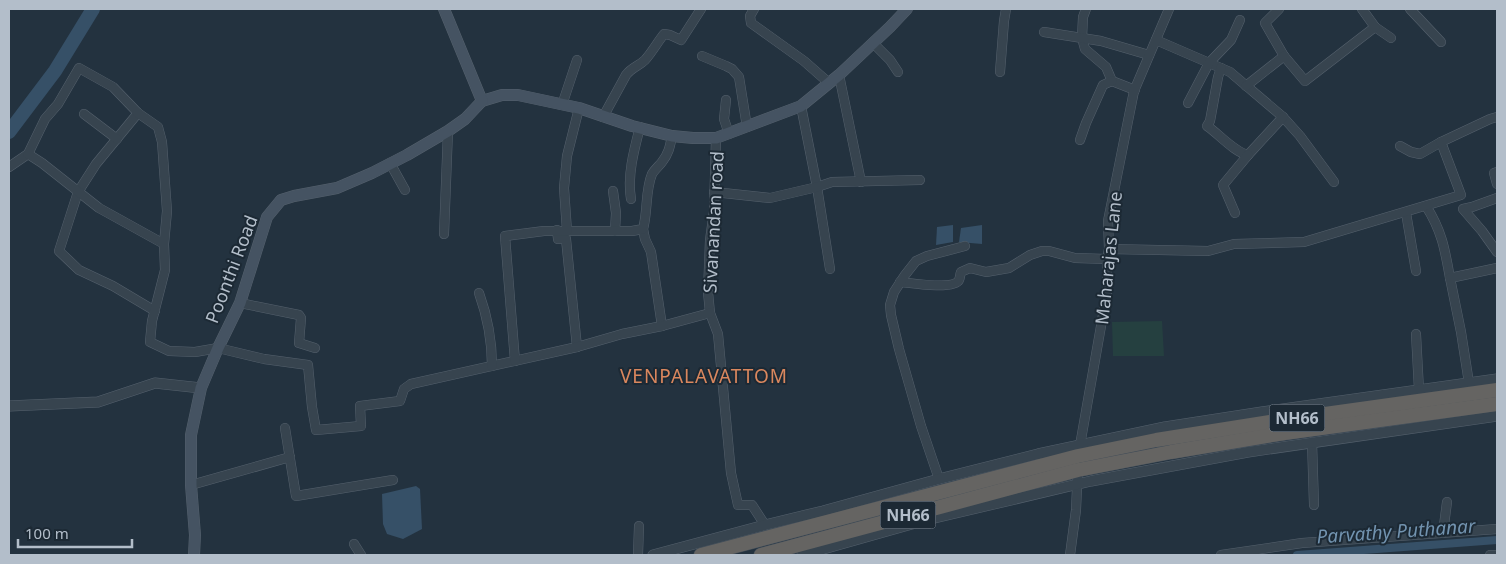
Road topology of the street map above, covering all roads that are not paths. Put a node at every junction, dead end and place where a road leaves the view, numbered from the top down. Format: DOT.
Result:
graph roads {
  1 [pos="444,9"];
  2 [pos="701,9"];
  3 [pos="754,9"];
  4 [pos="1006,9"];
  5 [pos="1086,9"];
  6 [pos="1169,9"];
  7 [pos="1279,9"];
  8 [pos="1362,9"];
  9 [pos="1410,9"];
  10 [pos="903,10"];
  11 [pos="1240,20"];
  12 [pos="1375,27"];
  13 [pos="1044,32"];
  14 [pos="1082,38"];
  15 [pos="1391,38"];
  16 [pos="1156,40"];
  17 [pos="1441,42"];
  18 [pos="873,43"];
  19 [pos="1149,55"];
  20 [pos="702,56"];
  21 [pos="1284,56"];
  22 [pos="577,60"];
  23 [pos="1209,63"];
  24 [pos="1222,68"];
  25 [pos="898,72"];
  26 [pos="1000,72"];
  27 [pos="839,75"];
  28 [pos="1112,81"];
  29 [pos="829,83"];
  30 [pos="1246,86"];
  31 [pos="1135,90"];
  32 [pos="726,100"];
  33 [pos="482,101"];
  34 [pos="1188,103"];
  35 [pos="562,105"];
  36 [pos="801,106"];
  37 [pos="579,108"];
  38 [pos="138,113"];
  39 [pos="84,114"];
  40 [pos="603,116"];
  41 [pos="1283,117"];
  42 [pos="1497,118"];
  43 [pos="747,127"];
  44 [pos="640,128"];
  45 [pos="448,131"];
  46 [pos="729,134"];
  47 [pos="672,136"];
  48 [pos="716,138"];
  49 [pos="116,139"];
  50 [pos="1080,140"];
  51 [pos="1441,142"];
  52 [pos="1400,146"];
  53 [pos="28,154"];
  54 [pos="1248,155"];
  55 [pos="390,163"];
  56 [pos="9,167"];
  57 [pos="1497,172"];
  58 [pos="920,180"];
  59 [pos="861,182"];
  60 [pos="1334,182"];
  61 [pos="1497,184"];
  62 [pos="818,188"];
  63 [pos="405,190"];
  64 [pos="613,191"];
  65 [pos="78,192"];
  66 [pos="714,192"];
  67 [pos="1461,195"];
  68 [pos="1497,198"];
  69 [pos="631,199"];
  70 [pos="1426,206"];
  71 [pos="1463,209"];
  72 [pos="1406,212"];
  73 [pos="1235,213"];
  74 [pos="643,229"];
  75 [pos="557,230"];
  76 [pos="567,231"];
  77 [pos="616,231"];
  78 [pos="444,234"];
  79 [pos="164,244"];
  80 [pos="965,246"];
  81 [pos="1109,249"];
  82 [pos="1497,252"];
  83 [pos="1107,259"];
  84 [pos="1497,268"];
  85 [pos="830,269"];
  86 [pos="1416,270"];
  87 [pos="1450,278"];
  88 [pos="900,282"];
  89 [pos="479,293"];
  90 [pos="240,303"];
  91 [pos="155,311"];
  92 [pos="710,313"];
  93 [pos="662,326"];
  94 [pos="1416,334"];
  95 [pos="576,347"];
  96 [pos="218,348"];
  97 [pos="315,348"];
  98 [pos="515,361"];
  99 [pos="492,366"];
  100 [pos="1497,379"];
  101 [pos="1468,383"];
  102 [pos="201,388"];
  103 [pos="1420,390"];
  104 [pos="1497,390"];
  105 [pos="1497,404"];
  106 [pos="9,406"];
  107 [pos="1497,416"];
  108 [pos="284,428"];
  109 [pos="1312,442"];
  110 [pos="290,457"];
  111 [pos="1079,464"];
  112 [pos="940,479"];
  113 [pos="393,480"];
  114 [pos="191,484"];
  115 [pos="1447,502"];
  116 [pos="1314,505"];
  117 [pos="765,525"];
  118 [pos="638,526"];
  119 [pos="1497,529"];
  120 [pos="1443,533"];
  121 [pos="354,544"];
  122 [pos="194,555"];
  123 [pos="361,555"];
  124 [pos="638,555"];
  125 [pos="653,555"];
  126 [pos="701,555"];
  127 [pos="761,555"];
  128 [pos="802,555"];
  129 [pos="1070,555"];
  130 [pos="1221,555"];
  131 [pos="1490,555"];
  132 [pos="1497,555"];
  1 -- 33 [label="main road"];
  2 -- 40 [label="street"];
  3 -- 29 [label="street"];
  4 -- 26 [label="street"];
  5 -- 14 [label="street"];
  6 -- 16 [label="street, Maharajas Lane"];
  7 -- 21 [label="street"];
  8 -- 12 [label="street"];
  9 -- 17 [label="street"];
  10 -- 18 [label="main road"];
  11 -- 23 [label="street"];
  12 -- 15 [label="street"];
  12 -- 21 [label="street"];
  13 -- 14 [label="street"];
  14 -- 19 [label="street"];
  14 -- 28 [label="street"];
  16 -- 19 [label="street, Maharajas Lane"];
  16 -- 23 [label="street"];
  18 -- 25 [label="street"];
  18 -- 27 [label="main road"];
  19 -- 31 [label="street, Maharajas Lane"];
  20 -- 43 [label="street"];
  21 -- 30 [label="street"];
  22 -- 35 [label="street"];
  23 -- 24 [label="street"];
  23 -- 34 [label="street"];
  24 -- 30 [label="street"];
  24 -- 54 [label="street"];
  27 -- 29 [label="main road"];
  27 -- 59 [label="street"];
  28 -- 31 [label="street"];
  28 -- 50 [label="street"];
  29 -- 36 [label="main road"];
  30 -- 41 [label="street"];
  31 -- 81 [label="street, Maharajas Lane"];
  32 -- 46 [label="street"];
  33 -- 35 [label="main road"];
  33 -- 45 [label="main road, Poonthi Road"];
  35 -- 37 [label="main road"];
  36 -- 43 [label="main road"];
  36 -- 62 [label="street"];
  37 -- 40 [label="main road"];
  37 -- 76 [label="street"];
  38 -- 49 [label="street"];
  38 -- 53 [label="street"];
  38 -- 79 [label="street"];
  39 -- 49 [label="street"];
  40 -- 44 [label="main road"];
  41 -- 54 [label="street"];
  41 -- 60 [label="street"];
  42 -- 51 [label="street"];
  43 -- 46 [label="main road"];
  44 -- 47 [label="main road"];
  44 -- 69 [label="street"];
  45 -- 55 [label="main road, Poonthi Road"];
  45 -- 78 [label="street"];
  46 -- 48 [label="main road"];
  47 -- 48 [label="main road"];
  47 -- 74 [label="street"];
  48 -- 66 [label="street, Sivanandan road"];
  49 -- 65 [label="street"];
  51 -- 52 [label="street"];
  51 -- 67 [label="street"];
  53 -- 56 [label="street"];
  53 -- 65 [label="street"];
  54 -- 73 [label="street"];
  55 -- 63 [label="street"];
  55 -- 90 [label="main road, Poonthi Road"];
  57 -- 61 [label="street"];
  58 -- 59 [label="street"];
  59 -- 62 [label="street"];
  62 -- 66 [label="street"];
  62 -- 85 [label="street"];
  64 -- 77 [label="street"];
  65 -- 79 [label="street"];
  65 -- 91 [label="street"];
  66 -- 92 [label="street, Sivanandan road"];
  67 -- 70 [label="street"];
  67 -- 71 [label="street"];
  68 -- 71 [label="street"];
  70 -- 72 [label="street"];
  70 -- 87 [label="street"];
  71 -- 82 [label="street"];
  72 -- 81 [label="street"];
  72 -- 86 [label="street"];
  74 -- 77 [label="street"];
  74 -- 93 [label="street"];
  75 -- 76 [label="street"];
  75 -- 95 [label="street"];
  75 -- 98 [label="street"];
  76 -- 77 [label="street"];
  79 -- 91 [label="street"];
  80 -- 88 [label="street"];
  81 -- 83 [label="street, Maharajas Lane"];
  83 -- 88 [label="street"];
  83 -- 111 [label="street, Maharajas Lane"];
  84 -- 87 [label="street"];
  87 -- 101 [label="street"];
  88 -- 112 [label="street"];
  89 -- 99 [label="street"];
  90 -- 96 [label="main road, Poonthi Road"];
  90 -- 97 [label="street"];
  91 -- 96 [label="street"];
  92 -- 93 [label="street"];
  92 -- 117 [label="street, Sivanandan road"];
  93 -- 95 [label="street"];
  94 -- 103 [label="street"];
  95 -- 98 [label="street"];
  96 -- 99 [label="street"];
  96 -- 102 [label="main road, Poonthi Road"];
  98 -- 99 [label="street"];
  100 -- 101 [label="street"];
  101 -- 103 [label="street"];
  102 -- 106 [label="street"];
  102 -- 114 [label="main road, Poonthi Road"];
  103 -- 111 [label="street"];
  104 -- 111 [label="highway, NH66"];
  105 -- 111 [label="highway, NH66"];
  107 -- 109 [label="street"];
  108 -- 110 [label="street"];
  109 -- 111 [label="street"];
  109 -- 116 [label="street"];
  110 -- 113 [label="street"];
  110 -- 114 [label="street"];
  111 -- 112 [label="street"];
  111 -- 126 [label="highway, NH66"];
  111 -- 127 [label="highway, NH66"];
  111 -- 128 [label="street"];
  111 -- 129 [label="street, Maharajas Lane"];
  112 -- 117 [label="street"];
  114 -- 122 [label="main road, Poonthi Road"];
  115 -- 120 [label="street"];
  117 -- 125 [label="street"];
  118 -- 124 [label="street"];
  119 -- 120 [label="street"];
  120 -- 130 [label="street"];
  121 -- 123 [label="street"];
  131 -- 132 [label="street"];
}
